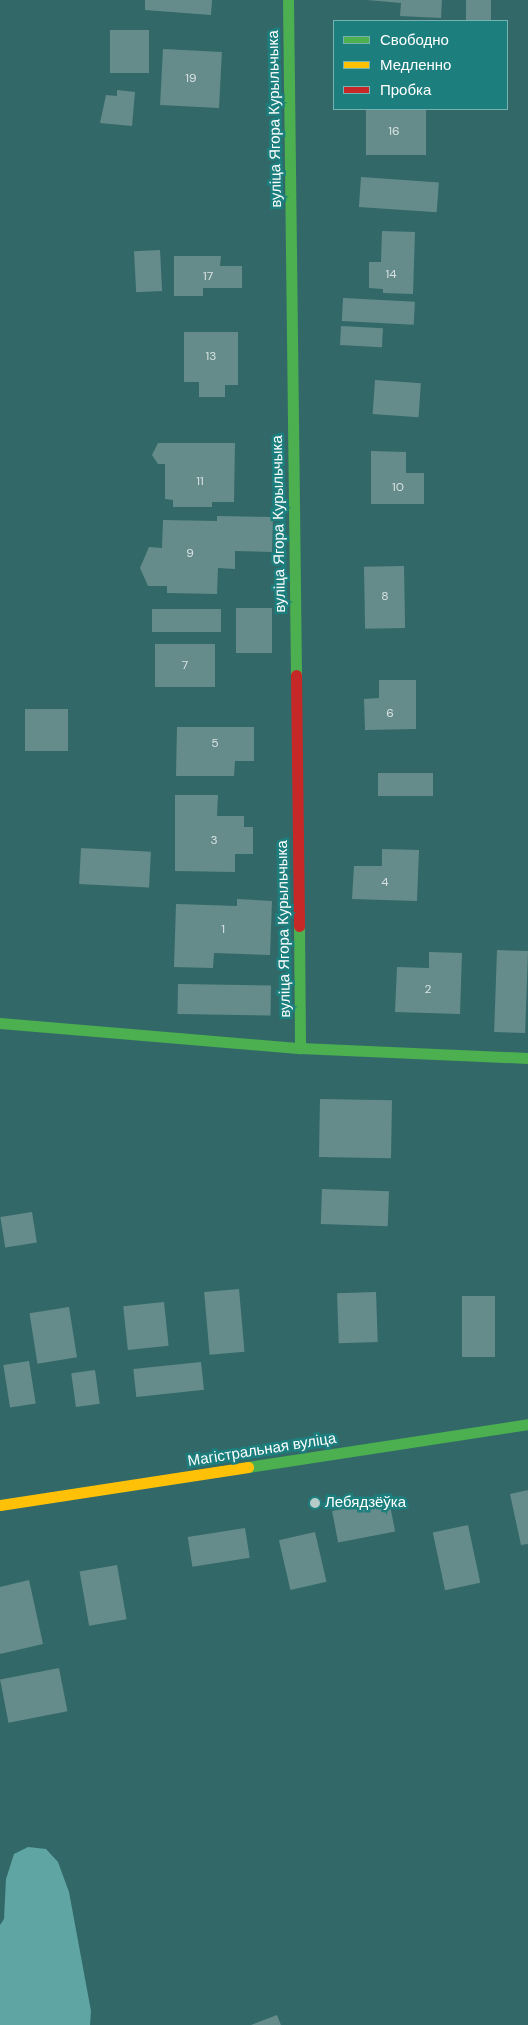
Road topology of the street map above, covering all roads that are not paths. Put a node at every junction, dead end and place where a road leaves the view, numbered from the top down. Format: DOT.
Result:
graph roads {
  1 [pos="288,0"];
  2 [pos="0,1023"];
  3 [pos="300,1048"];
  4 [pos="528,1058"];
  5 [pos="528,1424"];
  6 [pos="0,1505"];
  1 -- 3 [label="street, вуліца Ягора Курыльчыка"];
  2 -- 3 [label="street"];
  3 -- 4 [label="street"];
  5 -- 6 [label="street, Магістральная вуліца"];
}
